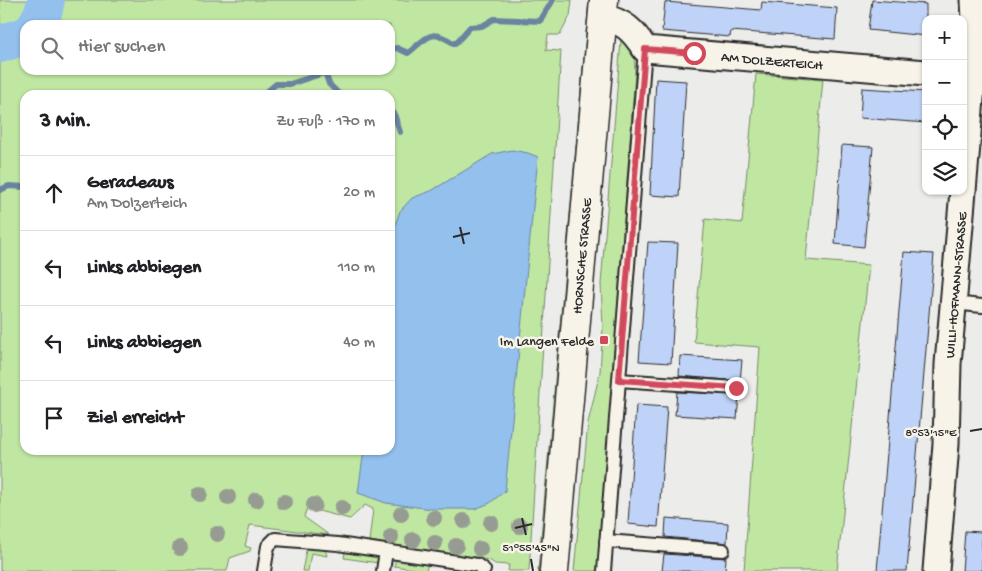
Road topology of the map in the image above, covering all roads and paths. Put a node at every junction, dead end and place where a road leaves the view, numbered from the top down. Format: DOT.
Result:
graph roads {
  1 [pos="974,0"];
  2 [pos="603,8"];
  3 [pos="645,49"];
  4 [pos="922,74"];
  5 [pos="973,77"];
  6 [pos="953,303"];
  7 [pos="982,306"];
  8 [pos="619,380"];
  9 [pos="736,388"];
  10 [pos="606,541"];
  11 [pos="723,550"];
  12 [pos="386,551"];
  13 [pos="484,570"];
  14 [pos="264,571"];
  15 [pos="383,571"];
  16 [pos="554,571"];
  17 [pos="604,571"];
  18 [pos="936,571"];
  1 -- 5 [label="street, WILLI-HOFMANN-STRASSE"];
  2 -- 3 [label="street"];
  2 -- 16 [label="main road, HORNSCHE STRASSE"];
  3 -- 4 [label="street, AM DOLZERTEICH"];
  3 -- 8 [label="lane"];
  5 -- 6 [label="street, WILLI-HOFMANN-STRASSE"];
  6 -- 7 [label="lane"];
  6 -- 18 [label="street, WILLI-HOFMANN-STRASSE"];
  8 -- 9 [label="lane"];
  8 -- 10 [label="lane"];
  10 -- 11 [label="lane"];
  10 -- 17 [label="lane"];
  12 -- 13 [label="lane"];
  12 -- 14 [label="lane"];
  12 -- 15 [label="lane"];
}
